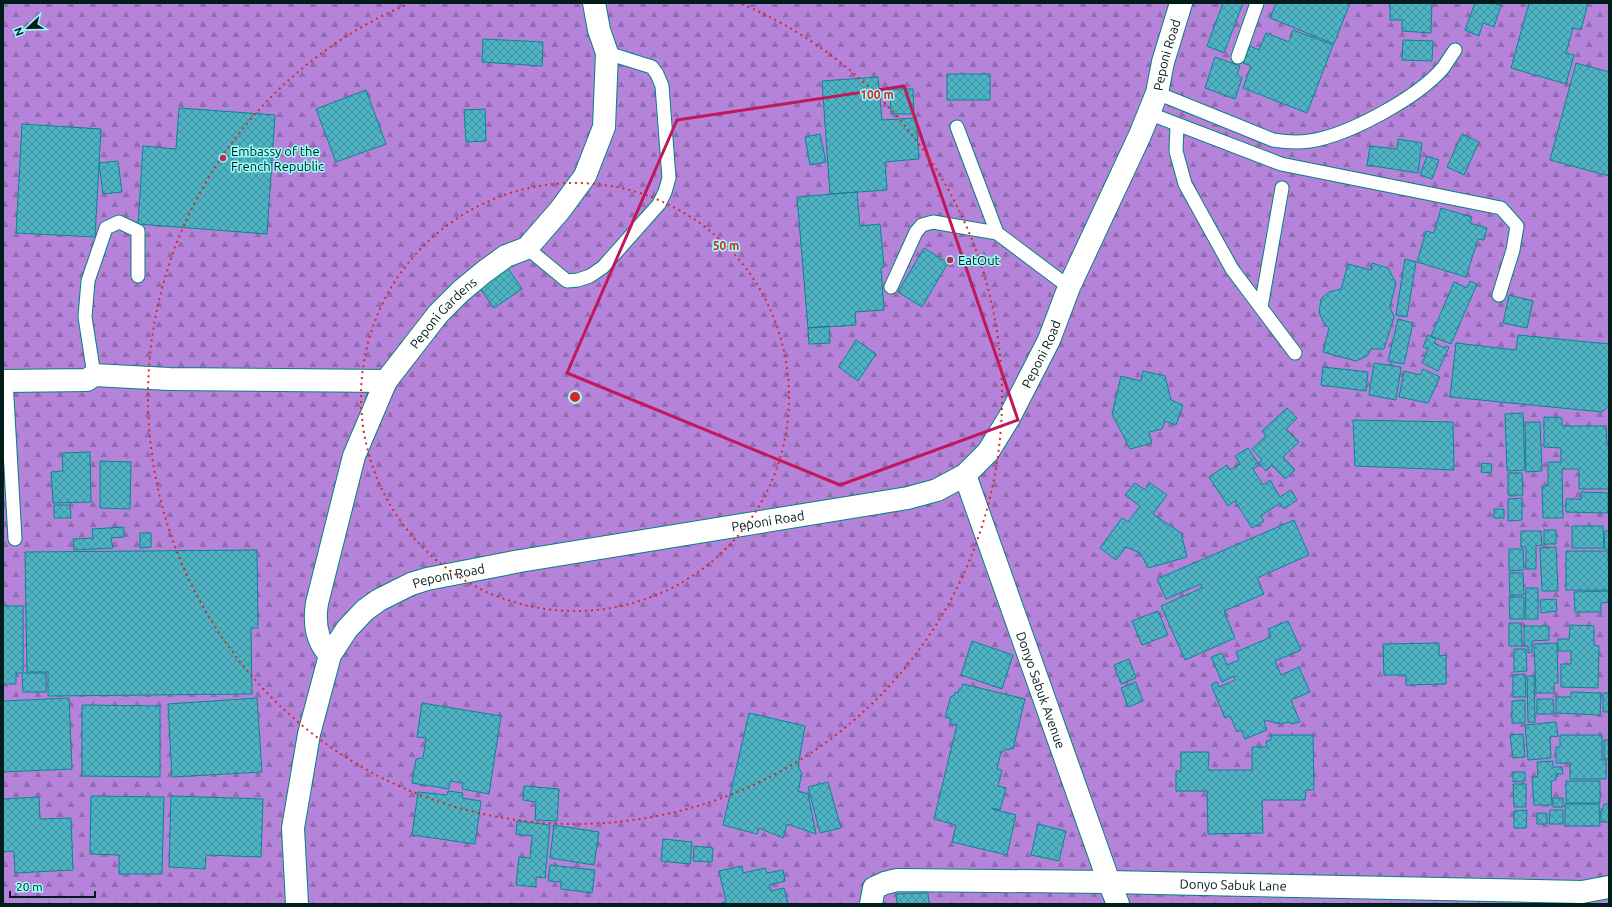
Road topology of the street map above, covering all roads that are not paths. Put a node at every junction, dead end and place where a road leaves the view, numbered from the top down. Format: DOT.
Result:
graph roads {
  1 [pos="594,3"];
  2 [pos="1181,3"];
  3 [pos="1257,3"];
  4 [pos="1455,50"];
  5 [pos="607,53"];
  6 [pos="1238,57"];
  7 [pos="1157,93"];
  8 [pos="1148,113"];
  9 [pos="1177,124"];
  10 [pos="956,126"];
  11 [pos="1282,188"];
  12 [pos="997,233"];
  13 [pos="527,248"];
  14 [pos="138,276"];
  15 [pos="891,287"];
  16 [pos="1069,287"];
  17 [pos="1499,295"];
  18 [pos="1261,306"];
  19 [pos="1296,353"];
  20 [pos="94,375"];
  21 [pos="4,380"];
  22 [pos="386,381"];
  23 [pos="965,475"];
  24 [pos="15,539"];
  25 [pos="330,655"];
  26 [pos="1109,882"];
  27 [pos="1609,887"];
  28 [pos="1529,898"];
  29 [pos="1582,898"];
  30 [pos="297,904"];
  31 [pos="871,904"];
  32 [pos="1118,904"];
  1 -- 5 [label="street, Peponi Gardens"];
  2 -- 7 [label="street, Peponi Road"];
  3 -- 6 [label="lane"];
  4 -- 7 [label="lane"];
  5 -- 13 [label="street, Peponi Gardens"];
  5 -- 13 [label="lane"];
  7 -- 8 [label="street, Peponi Road"];
  8 -- 9 [label="lane"];
  8 -- 16 [label="street, Peponi Road"];
  9 -- 17 [label="lane"];
  9 -- 18 [label="lane"];
  10 -- 12 [label="lane"];
  11 -- 18 [label="lane"];
  12 -- 15 [label="lane"];
  12 -- 16 [label="lane"];
  13 -- 22 [label="street, Peponi Gardens"];
  14 -- 20 [label="lane"];
  16 -- 23 [label="street, Peponi Road"];
  18 -- 19 [label="lane"];
  20 -- 21 [label="street"];
  20 -- 22 [label="street"];
  21 -- 24 [label="lane"];
  22 -- 25 [label="street, Peponi Gardens"];
  23 -- 25 [label="street, Peponi Road"];
  23 -- 26 [label="street, Donyo Sabuk Avenue"];
  25 -- 30 [label="street, Peponi Road"];
  26 -- 28 [label="street, Donyo Sabuk Lane"];
  26 -- 31 [label="street, Donyo Sabuk Lane"];
  26 -- 32 [label="street, Donyo Sabuk Avenue"];
  27 -- 29 [label="street, Donyo Sabuk Lane"];
  28 -- 29 [label="street, Donyo Sabuk Lane"];
}
